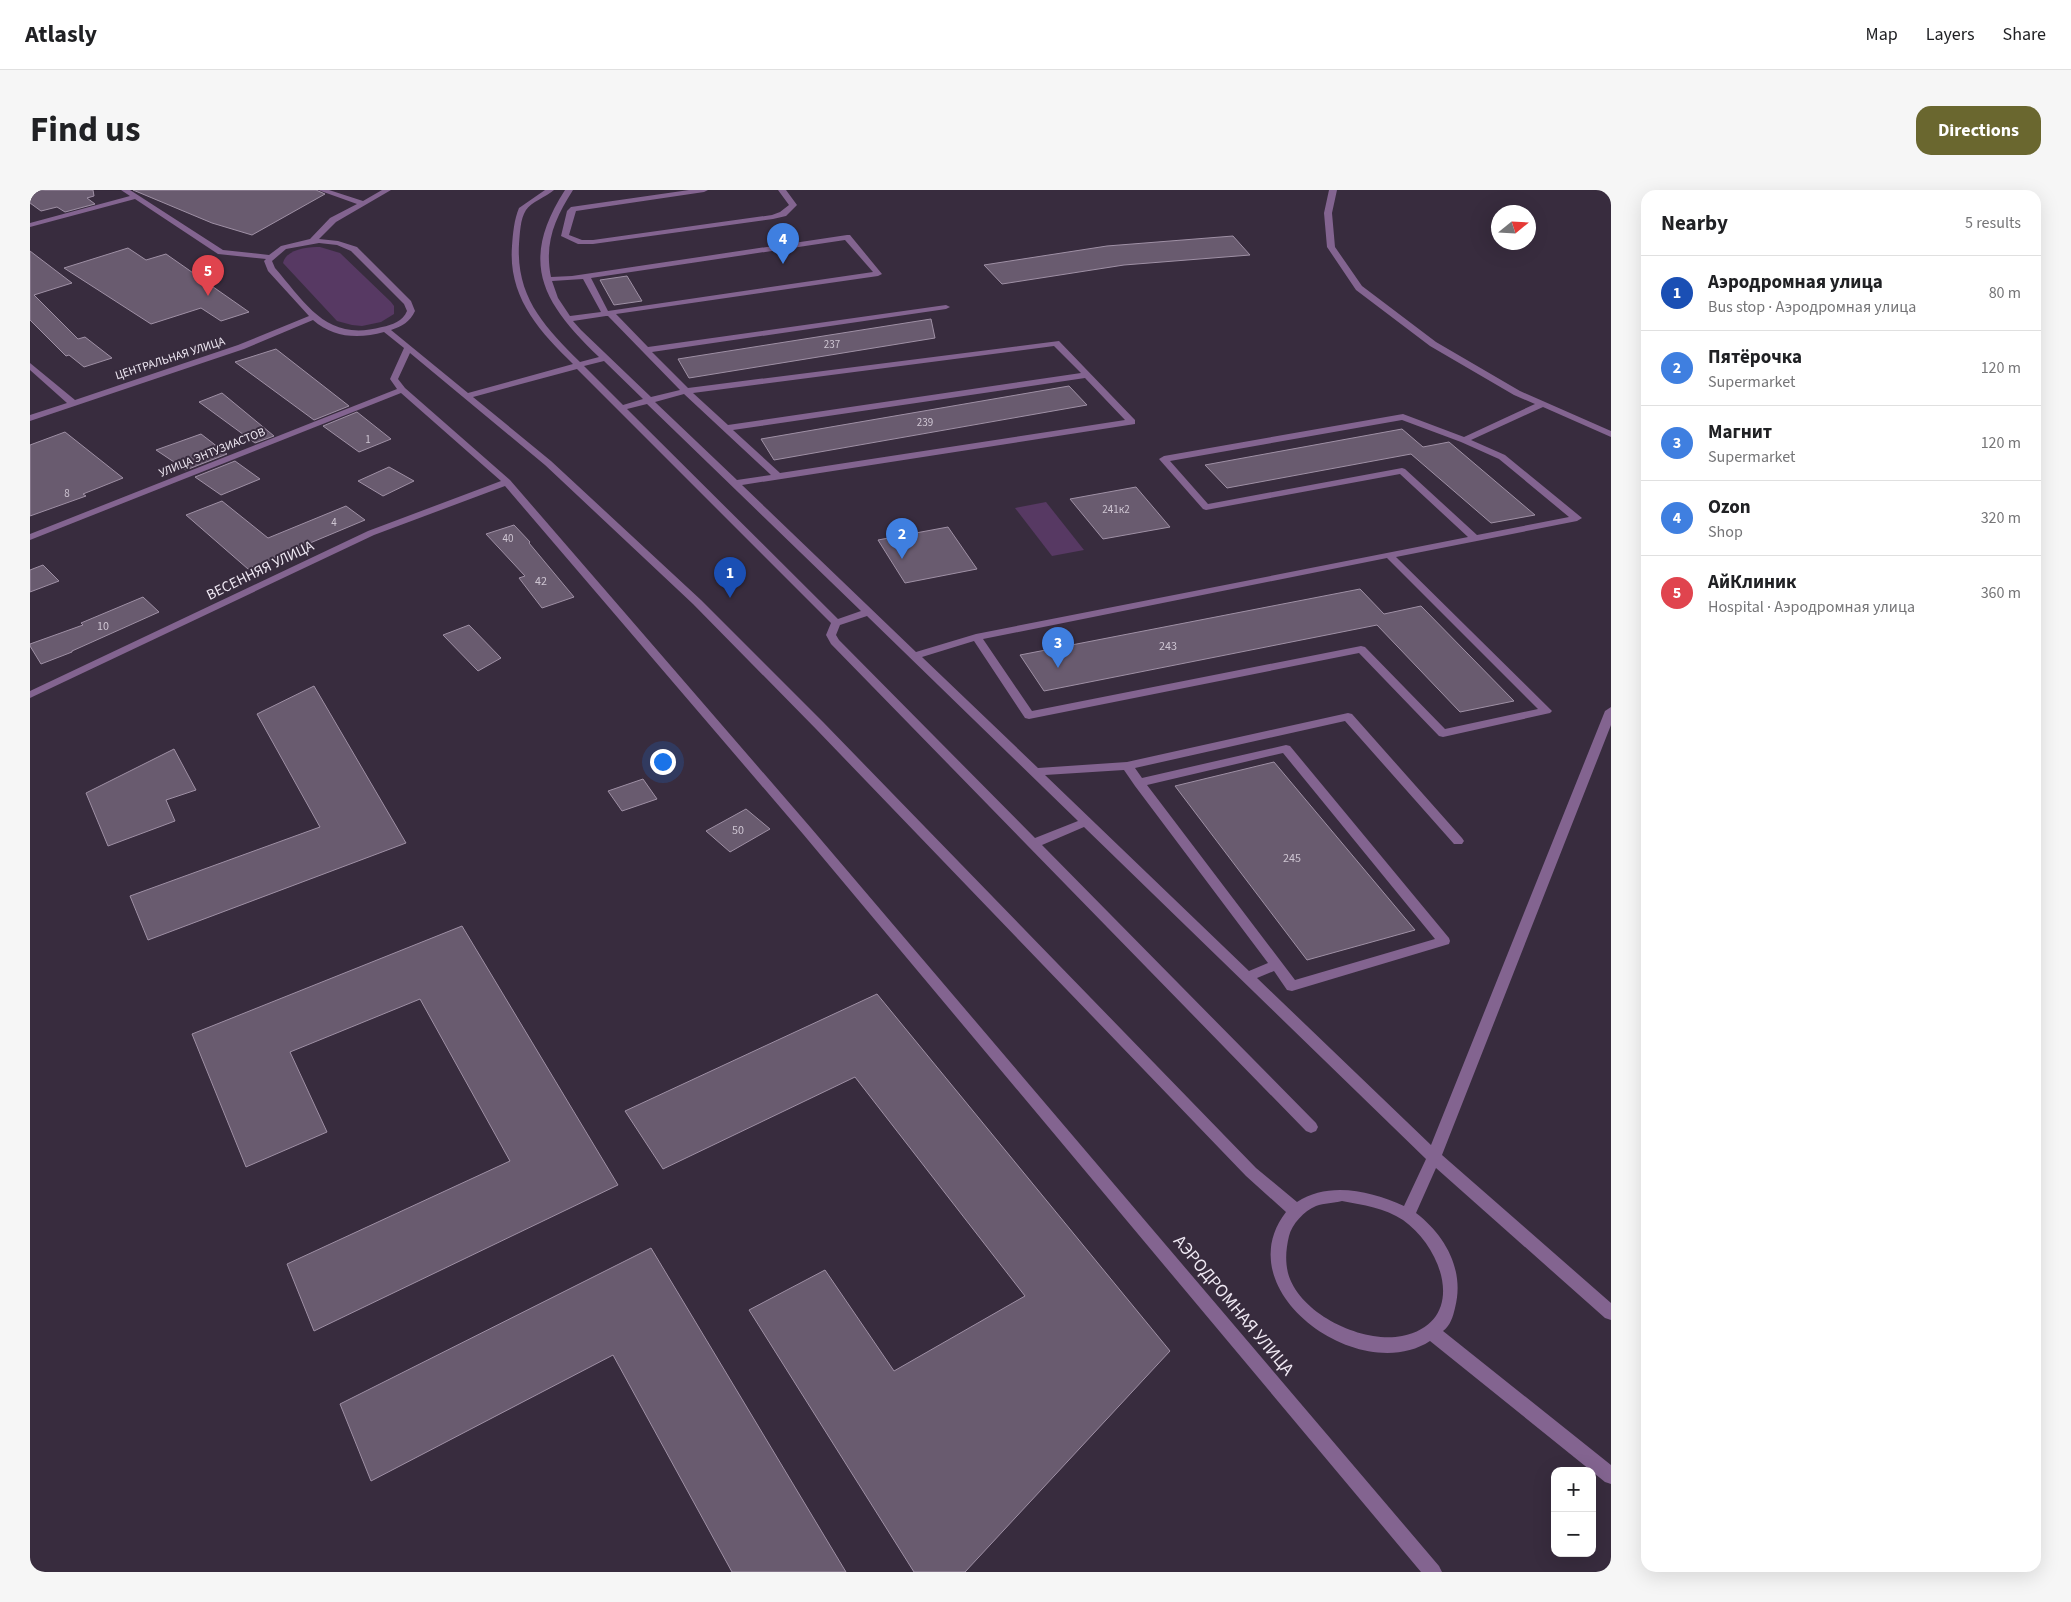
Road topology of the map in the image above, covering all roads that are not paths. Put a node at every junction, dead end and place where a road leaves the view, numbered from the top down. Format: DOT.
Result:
graph roads {
  1 [pos="125,190"];
  2 [pos="322,190"];
  3 [pos="387,190"];
  4 [pos="550,190"];
  5 [pos="569,190"];
  6 [pos="704,190"];
  7 [pos="782,190"];
  8 [pos="1333,190"];
  9 [pos="135,197"];
  10 [pos="363,203"];
  11 [pos="30,225"];
  12 [pos="312,242"];
  13 [pos="270,258"];
  14 [pos="586,276"];
  15 [pos="546,280"];
  16 [pos="946,307"];
  17 [pos="608,313"];
  18 [pos="315,316"];
  19 [pos="567,319"];
  20 [pos="385,329"];
  21 [pos="408,348"];
  22 [pos="647,350"];
  23 [pos="606,358"];
  24 [pos="30,366"];
  25 [pos="578,366"];
  26 [pos="1087,375"];
  27 [pos="402,390"];
  28 [pos="686,391"];
  29 [pos="466,396"];
  30 [pos="649,400"];
  31 [pos="73,403"];
  32 [pos="1543,404"];
  33 [pos="620,408"];
  34 [pos="30,418"];
  35 [pos="726,428"];
  36 [pos="1611,434"];
  37 [pos="1464,440"];
  38 [pos="777,476"];
  39 [pos="507,482"];
  40 [pos="735,482"];
  41 [pos="30,538"];
  42 [pos="1474,538"];
  43 [pos="1390,555"];
  44 [pos="868,612"];
  45 [pos="836,623"];
  46 [pos="976,637"];
  47 [pos="914,656"];
  48 [pos="30,695"];
  49 [pos="1611,711"];
  50 [pos="1127,766"];
  51 [pos="1035,772"];
  52 [pos="1140,783"];
  53 [pos="1086,822"];
  54 [pos="1458,840"];
  55 [pos="1033,844"];
  56 [pos="1276,965"];
  57 [pos="1247,977"];
  58 [pos="1311,1127"];
  59 [pos="1434,1157"];
  60 [pos="1297,1212"];
  61 [pos="1407,1215"];
  62 [pos="1611,1313"];
  63 [pos="1430,1331"];
  64 [pos="1611,1476"];
  65 [pos="1433,1572"];
  1 -- 9 [label="street"];
  2 -- 10 [label="street"];
  3 -- 10 [label="street"];
  4 -- 25 [label="street"];
  5 -- 15 [label="street"];
  6 -- 7 [label="street"];
  8 -- 32 [label="street"];
  9 -- 11 [label="street"];
  9 -- 13 [label="street"];
  10 -- 12 [label="street"];
  12 -- 13 [label="street"];
  12 -- 20 [label="street"];
  13 -- 18 [label="street"];
  14 -- 15 [label="street"];
  14 -- 17 [label="street"];
  14 -- 17 [label="street"];
  15 -- 19 [label="street"];
  16 -- 22 [label="street"];
  17 -- 19 [label="street"];
  17 -- 22 [label="street"];
  18 -- 20 [label="street"];
  18 -- 31 [label="street, ЦЕНТРАЛЬНАЯ УЛИЦА"];
  19 -- 23 [label="street"];
  20 -- 21 [label="street"];
  21 -- 27 [label="street"];
  21 -- 29 [label="street"];
  22 -- 28 [label="street"];
  23 -- 25 [label="street"];
  23 -- 30 [label="street"];
  24 -- 31 [label="street"];
  25 -- 29 [label="street"];
  25 -- 33 [label="street"];
  26 -- 28 [label="street"];
  26 -- 35 [label="street"];
  26 -- 38 [label="street"];
  27 -- 39 [label="street"];
  27 -- 41 [label="street, УЛИЦА ЭНТУЗИАСТОВ"];
  28 -- 30 [label="street"];
  28 -- 35 [label="street"];
  29 -- 60 [label="street"];
  30 -- 33 [label="street"];
  30 -- 40 [label="street"];
  31 -- 34 [label="street, ЦЕНТРАЛЬНАЯ УЛИЦА"];
  32 -- 36 [label="street"];
  32 -- 37 [label="street"];
  33 -- 45 [label="street"];
  35 -- 38 [label="street"];
  37 -- 42 [label="street"];
  37 -- 42 [label="street"];
  38 -- 40 [label="street"];
  39 -- 48 [label="street, ВЕСЕННЯЯ УЛИЦА"];
  39 -- 65 [label="street, АЭРОДРОМНАЯ УЛИЦА"];
  40 -- 44 [label="street"];
  42 -- 43 [label="street"];
  43 -- 46 [label="street"];
  43 -- 46 [label="street"];
  44 -- 45 [label="street"];
  44 -- 47 [label="street"];
  45 -- 55 [label="street"];
  46 -- 47 [label="street"];
  47 -- 51 [label="street"];
  49 -- 59 [label="street"];
  50 -- 51 [label="street"];
  50 -- 52 [label="street"];
  50 -- 54 [label="street"];
  51 -- 53 [label="street"];
  52 -- 56 [label="street"];
  52 -- 56 [label="street"];
  53 -- 55 [label="street"];
  53 -- 57 [label="street"];
  55 -- 58 [label="street"];
  56 -- 57 [label="street"];
  57 -- 59 [label="street"];
  59 -- 61 [label="street"];
  59 -- 62 [label="street"];
  60 -- 61 [label="street"];
  60 -- 63 [label="street"];
  61 -- 63 [label="street"];
  63 -- 64 [label="street"];
}
